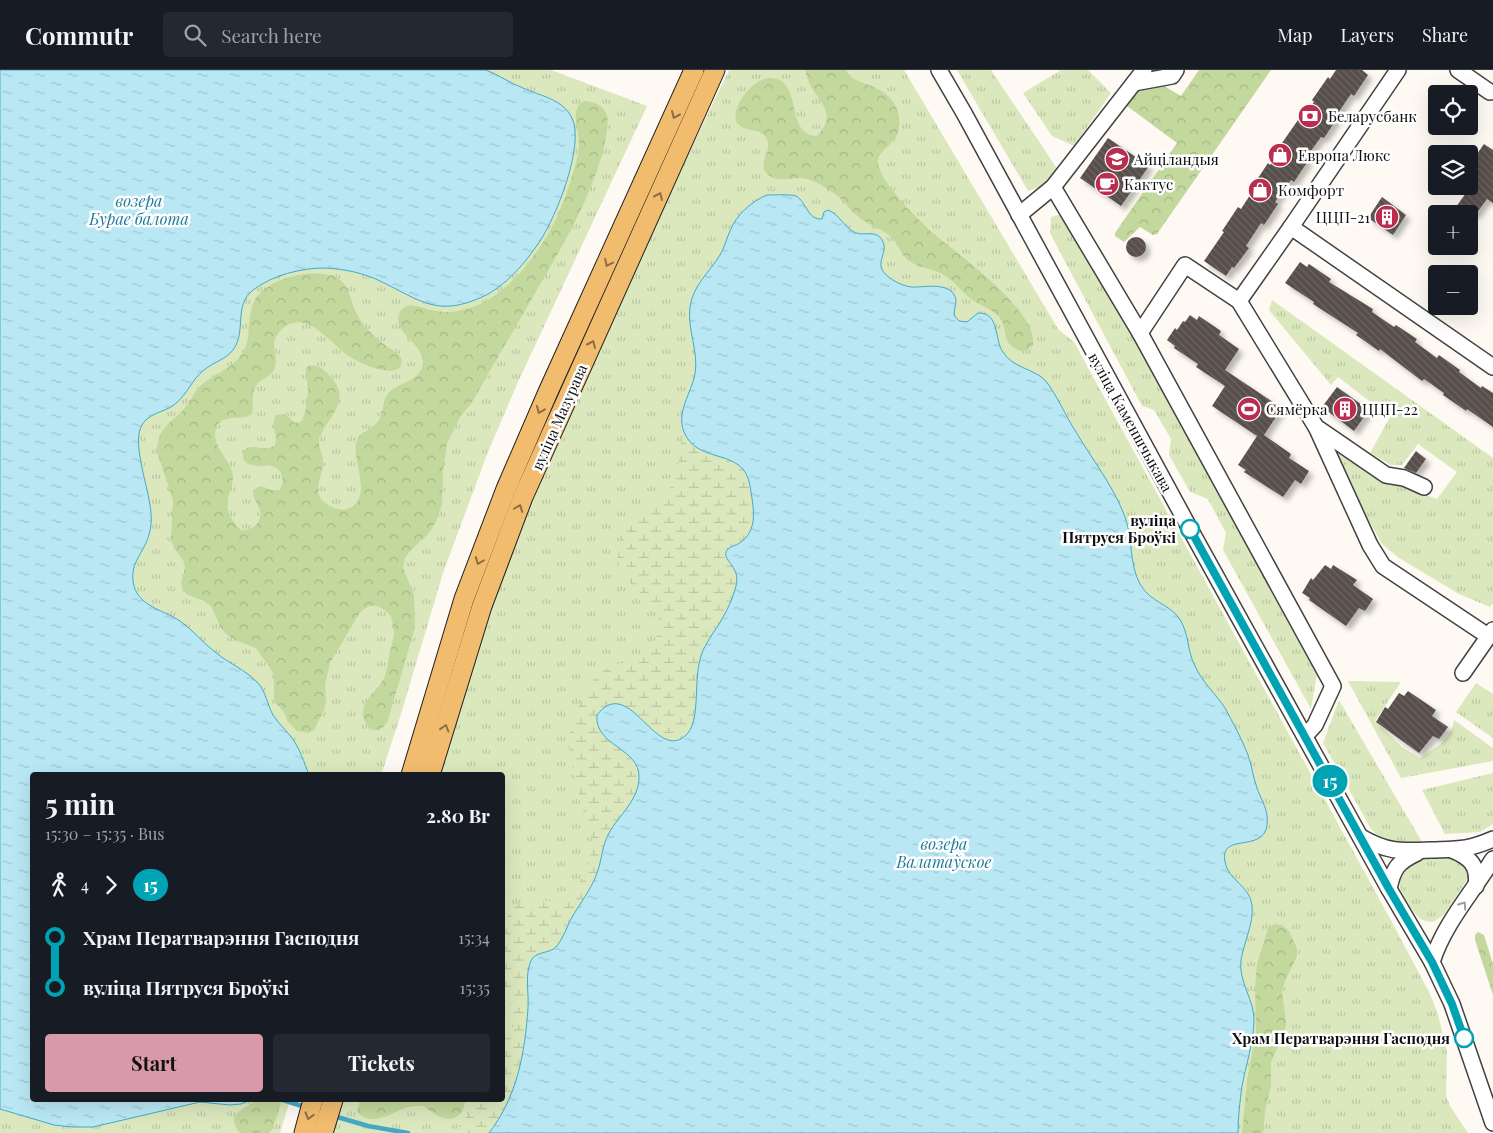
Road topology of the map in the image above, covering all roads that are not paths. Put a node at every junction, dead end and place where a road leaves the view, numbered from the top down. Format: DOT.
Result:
graph roads {
  1 [pos="694,70"];
  2 [pos="715,70"];
  3 [pos="939,70"];
  4 [pos="1144,70"];
  5 [pos="1176,70"];
  6 [pos="1398,70"];
  7 [pos="1458,70"];
  8 [pos="1134,83"];
  9 [pos="1490,92"];
  10 [pos="1053,186"];
  11 [pos="1019,215"];
  12 [pos="1291,227"];
  13 [pos="1239,301"];
  14 [pos="1140,333"];
  15 [pos="1493,367"];
  16 [pos="1316,427"];
  17 [pos="1424,487"];
  18 [pos="1490,633"];
  19 [pos="1463,673"];
  20 [pos="1305,736"];
  21 [pos="412,772"];
  22 [pos="431,772"];
  23 [pos="1361,837"];
  24 [pos="1493,839"];
  25 [pos="1452,850"];
  26 [pos="1421,851"];
  27 [pos="1493,859"];
  28 [pos="1476,886"];
  29 [pos="1389,889"];
  30 [pos="1410,924"];
  31 [pos="1449,925"];
  32 [pos="1432,962"];
  33 [pos="313,1102"];
  34 [pos="332,1102"];
  35 [pos="1493,1123"];
  36 [pos="304,1133"];
  37 [pos="323,1133"];
  1 -- 21 [label="main road, вуліца Мазурава, one-way"];
  22 -- 2 [label="main road, вуліца Мазурава, one-way"];
  3 -- 11 [label="street, вуліца Каменшчыкава"];
  4 -- 8 [label="street"];
  5 -- 8 [label="street"];
  6 -- 12 [label="street"];
  7 -- 9 [label="street"];
  8 -- 10 [label="street"];
  10 -- 11 [label="street"];
  10 -- 14 [label="street"];
  11 -- 20 [label="street, вуліца Каменшчыкава"];
  12 -- 13 [label="street"];
  12 -- 15 [label="street"];
  13 -- 14 [label="street"];
  13 -- 16 [label="street"];
  14 -- 20 [label="street"];
  16 -- 17 [label="street"];
  16 -- 18 [label="street"];
  18 -- 19 [label="street"];
  20 -- 23 [label="street, вуліца Каменшчыкава"];
  23 -- 26 [label="street"];
  23 -- 29 [label="street, вуліца Каменшчыкава"];
  24 -- 25 [label="street"];
  25 -- 26 [label="street"];
  25 -- 28 [label="street"];
  26 -- 29 [label="street"];
  27 -- 28 [label="street"];
  31 -- 28 [label="street, one-way"];
  29 -- 30 [label="street, вуліца Каменшчыкава"];
  30 -- 31 [label="street"];
  30 -- 32 [label="street, вуліца Каменшчыкава"];
  31 -- 32 [label="street"];
  32 -- 35 [label="street, вуліца Каменшчыкава"];
  33 -- 36 [label="main road, one-way"];
  34 -- 37 [label="main road"];
}
